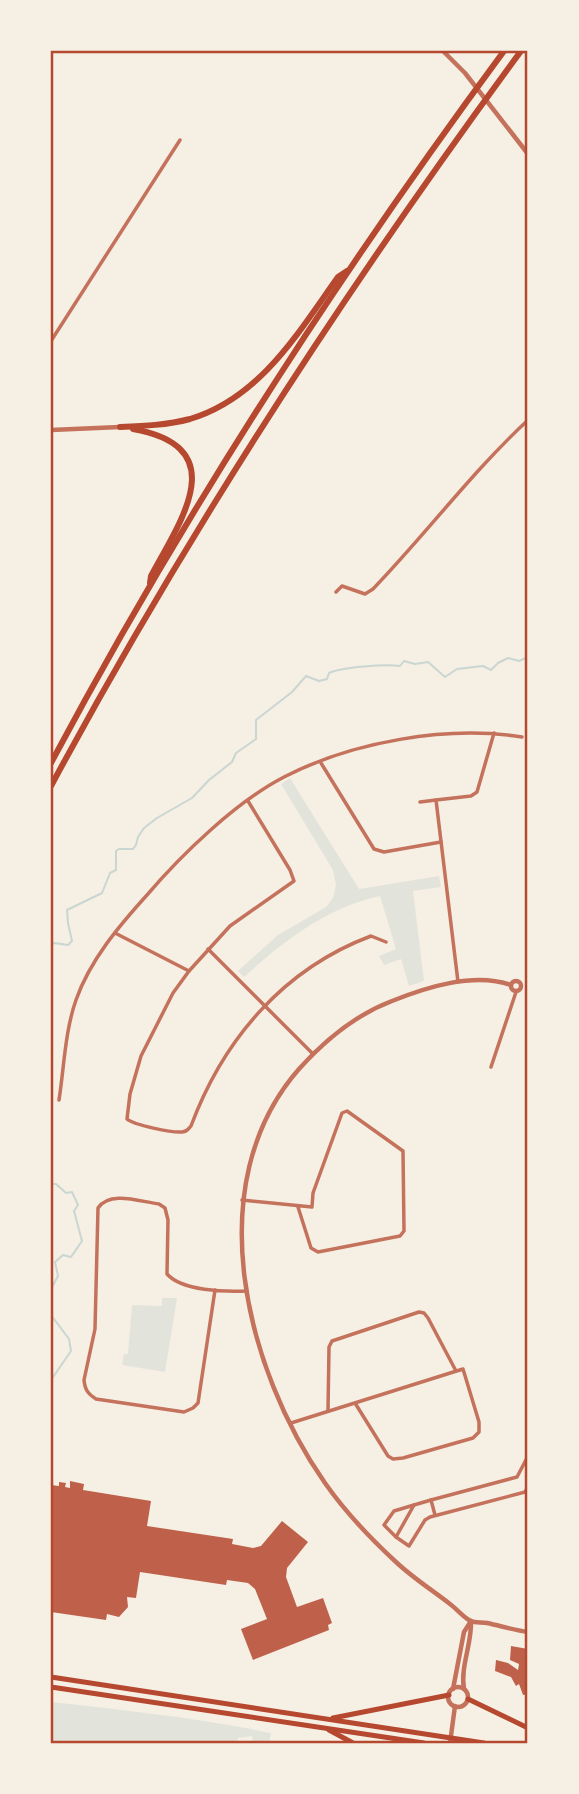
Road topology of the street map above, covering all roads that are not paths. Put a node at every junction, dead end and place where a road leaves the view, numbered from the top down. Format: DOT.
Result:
graph roads {
  1 [pos="443,51"];
  2 [pos="505,51"];
  3 [pos="521,51"];
  4 [pos="180,140"];
  5 [pos="528,154"];
  6 [pos="349,270"];
  7 [pos="51,341"];
  8 [pos="528,420"];
  9 [pos="120,427"];
  10 [pos="51,430"];
  11 [pos="150,586"];
  12 [pos="335,592"];
  13 [pos="494,733"];
  14 [pos="522,737"];
  15 [pos="320,762"];
  16 [pos="51,763"];
  17 [pos="51,786"];
  18 [pos="436,800"];
  19 [pos="248,801"];
  20 [pos="419,802"];
  21 [pos="441,842"];
  22 [pos="115,933"];
  23 [pos="386,942"];
  24 [pos="208,949"];
  25 [pos="189,971"];
  26 [pos="458,982"];
  27 [pos="511,985"];
  28 [pos="521,986"];
  29 [pos="528,986"];
  30 [pos="516,992"];
  31 [pos="264,1005"];
  32 [pos="313,1054"];
  33 [pos="491,1067"];
  34 [pos="59,1100"];
  35 [pos="243,1200"];
  36 [pos="298,1206"];
  37 [pos="215,1290"];
  38 [pos="247,1291"];
  39 [pos="456,1371"];
  40 [pos="355,1403"];
  41 [pos="328,1411"];
  42 [pos="291,1423"];
  43 [pos="528,1456"];
  44 [pos="528,1488"];
  45 [pos="431,1500"];
  46 [pos="414,1505"];
  47 [pos="435,1515"];
  48 [pos="396,1537"];
  49 [pos="471,1621"];
  50 [pos="528,1632"];
  51 [pos="51,1676"];
  52 [pos="51,1687"];
  53 [pos="464,1689"];
  54 [pos="451,1692"];
  55 [pos="468,1699"];
  56 [pos="456,1706"];
  57 [pos="326,1719"];
  58 [pos="326,1728"];
  59 [pos="528,1728"];
  60 [pos="353,1743"];
  61 [pos="424,1743"];
  62 [pos="450,1743"];
  63 [pos="484,1743"];
  1 -- 5 [label="street"];
  2 -- 6 [label="highway"];
  3 -- 17 [label="highway"];
  4 -- 7 [label="street"];
  6 -- 9 [label="highway"];
  6 -- 11 [label="highway"];
  8 -- 12 [label="street"];
  9 -- 10 [label="street"];
  9 -- 11 [label="highway"];
  11 -- 16 [label="highway"];
  13 -- 14 [label="street"];
  13 -- 15 [label="street"];
  13 -- 18 [label="street"];
  15 -- 19 [label="street"];
  15 -- 21 [label="street"];
  18 -- 20 [label="street"];
  18 -- 21 [label="street"];
  19 -- 22 [label="street"];
  19 -- 24 [label="street"];
  21 -- 26 [label="street"];
  22 -- 25 [label="street"];
  22 -- 34 [label="street"];
  23 -- 31 [label="street"];
  24 -- 25 [label="street"];
  24 -- 31 [label="street"];
  25 -- 31 [label="street"];
  26 -- 27 [label="street"];
  26 -- 32 [label="street"];
  27 -- 28 [label="street"];
  27 -- 30 [label="street"];
  28 -- 29 [label="street"];
  28 -- 30 [label="street"];
  30 -- 33 [label="street"];
  31 -- 32 [label="street"];
  32 -- 35 [label="street"];
  35 -- 36 [label="street"];
  35 -- 38 [label="street"];
  36 -- 36 [label="street"];
  37 -- 37 [label="street"];
  37 -- 38 [label="street"];
  38 -- 42 [label="street"];
  39 -- 40 [label="street"];
  39 -- 40 [label="street"];
  39 -- 41 [label="street"];
  40 -- 41 [label="street"];
  41 -- 42 [label="street"];
  42 -- 49 [label="street"];
  43 -- 45 [label="street"];
  44 -- 47 [label="street"];
  45 -- 46 [label="street"];
  45 -- 47 [label="street"];
  46 -- 48 [label="street"];
  46 -- 48 [label="street"];
  47 -- 48 [label="street"];
  49 -- 50 [label="street"];
  49 -- 53 [label="street"];
  49 -- 54 [label="street"];
  51 -- 57 [label="main road"];
  52 -- 58 [label="main road"];
  53 -- 54 [label="street"];
  53 -- 55 [label="street"];
  54 -- 56 [label="street"];
  54 -- 57 [label="main road"];
  55 -- 56 [label="street"];
  55 -- 59 [label="main road"];
  56 -- 62 [label="street"];
  57 -- 63 [label="main road"];
  58 -- 60 [label="main road"];
  58 -- 61 [label="main road"];
}
